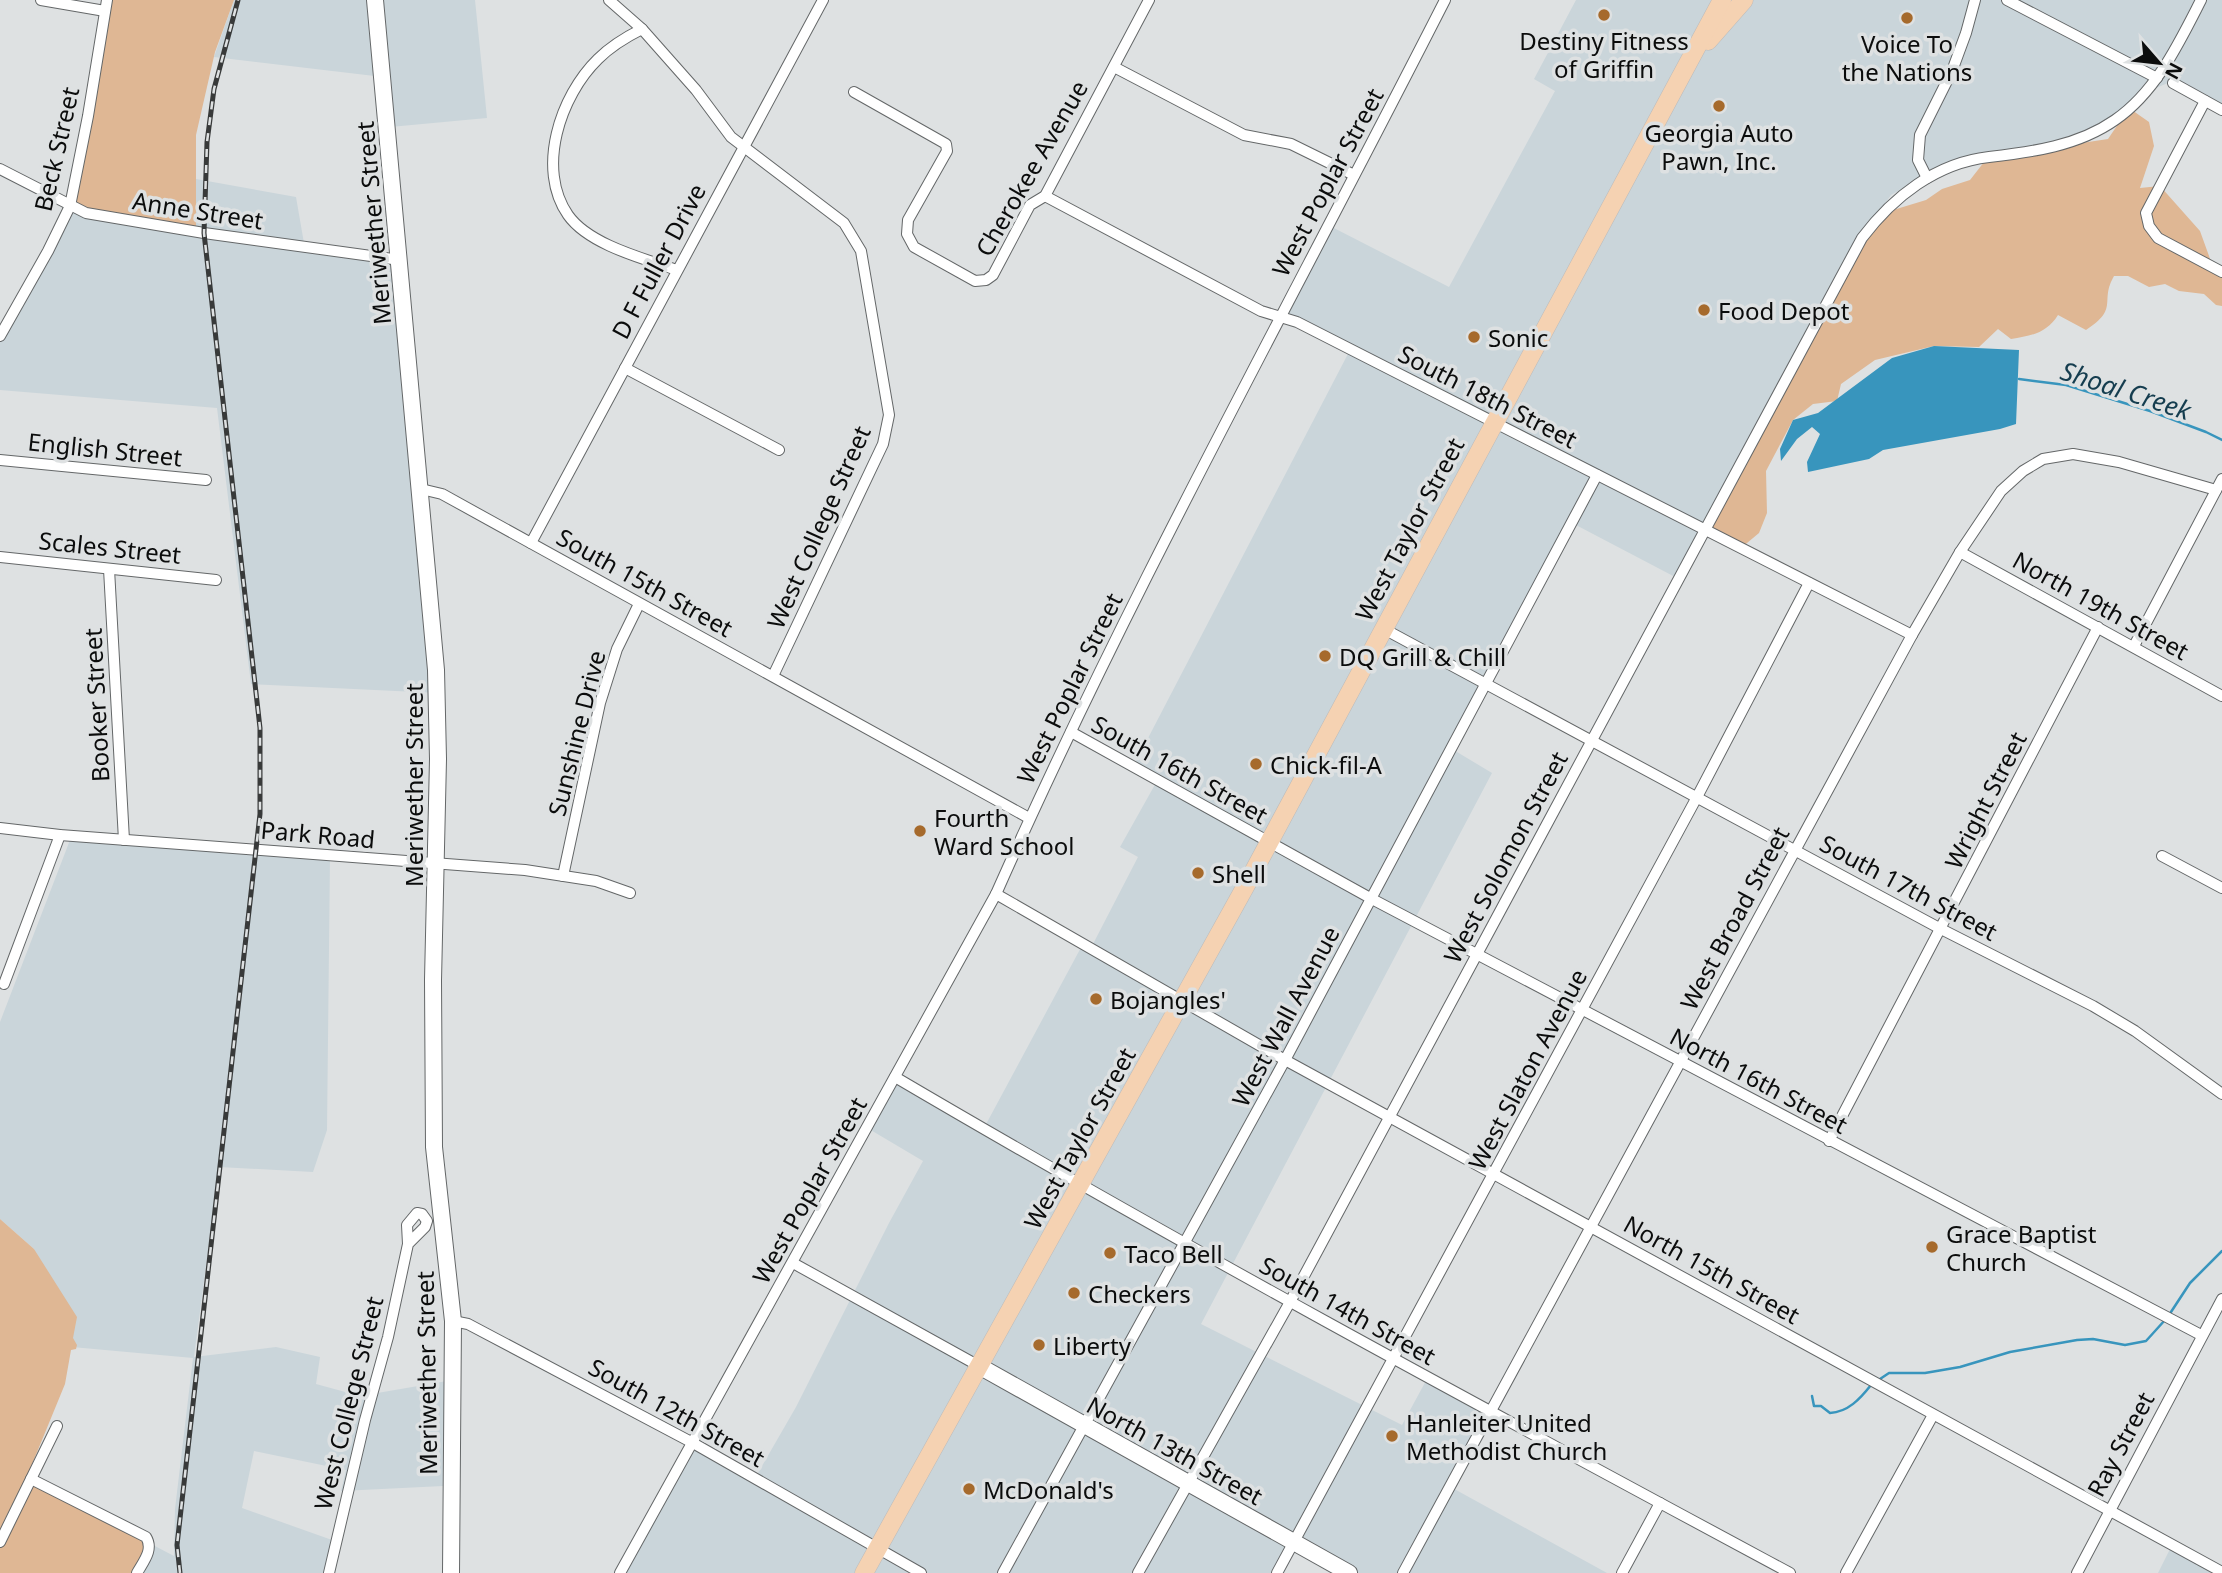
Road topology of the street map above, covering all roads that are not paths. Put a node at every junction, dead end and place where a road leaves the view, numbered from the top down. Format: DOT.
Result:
graph roads {
  1 [pos="41,0"];
  2 [pos="375,0"];
  3 [pos="609,0"];
  4 [pos="823,0"];
  5 [pos="1149,0"];
  6 [pos="1445,0"];
  7 [pos="1722,0"];
  8 [pos="1744,0"];
  9 [pos="1975,0"];
  10 [pos="2007,0"];
  11 [pos="2201,0"];
  12 [pos="106,6"];
  13 [pos="642,29"];
  14 [pos="1690,58"];
  15 [pos="1114,67"];
  16 [pos="2157,78"];
  17 [pos="2173,83"];
  18 [pos="854,92"];
  19 [pos="2205,101"];
  20 [pos="2222,110"];
  21 [pos="743,148"];
  22 [pos="0,169"];
  23 [pos="1354,175"];
  24 [pos="1927,178"];
  25 [pos="1045,196"];
  26 [pos="70,206"];
  27 [pos="400,260"];
  28 [pos="677,270"];
  29 [pos="2222,272"];
  30 [pos="1280,317"];
  31 [pos="0,336"];
  32 [pos="625,368"];
  33 [pos="1493,424"];
  34 [pos="779,450"];
  35 [pos="0,460"];
  36 [pos="1597,475"];
  37 [pos="2222,479"];
  38 [pos="206,480"];
  39 [pos="421,489"];
  40 [pos="2216,491"];
  41 [pos="1705,530"];
  42 [pos="530,543"];
  43 [pos="1960,552"];
  44 [pos="0,557"];
  45 [pos="109,569"];
  46 [pos="216,580"];
  47 [pos="1808,583"];
  48 [pos="639,604"];
  49 [pos="2098,627"];
  50 [pos="1384,629"];
  51 [pos="1912,635"];
  52 [pos="2134,646"];
  53 [pos="773,676"];
  54 [pos="1486,684"];
  55 [pos="2222,696"];
  56 [pos="1071,733"];
  57 [pos="1591,740"];
  58 [pos="1697,797"];
  59 [pos="1029,818"];
  60 [pos="0,828"];
  61 [pos="61,835"];
  62 [pos="124,840"];
  63 [pos="1269,843"];
  64 [pos="1794,849"];
  65 [pos="2162,856"];
  66 [pos="436,865"];
  67 [pos="563,876"];
  68 [pos="2222,888"];
  69 [pos="630,893"];
  70 [pos="996,894"];
  71 [pos="1372,899"];
  72 [pos="1941,929"];
  73 [pos="1477,954"];
  74 [pos="4,984"];
  75 [pos="1183,1000"];
  76 [pos="1582,1010"];
  77 [pos="1285,1060"];
  78 [pos="1681,1062"];
  79 [pos="895,1077"];
  80 [pos="2222,1094"];
  81 [pos="1390,1116"];
  82 [pos="1829,1141"];
  83 [pos="1494,1174"];
  84 [pos="1081,1186"];
  85 [pos="1591,1227"];
  86 [pos="408,1244"];
  87 [pos="1185,1244"];
  88 [pos="793,1263"];
  89 [pos="2222,1298"];
  90 [pos="1290,1302"];
  91 [pos="2217,1318"];
  92 [pos="453,1321"];
  93 [pos="2201,1335"];
  94 [pos="1393,1360"];
  95 [pos="979,1366"];
  96 [pos="1489,1413"];
  97 [pos="1933,1415"];
  98 [pos="1084,1425"];
  99 [pos="57,1426"];
  100 [pos="693,1443"];
  101 [pos="30,1479"];
  102 [pos="1188,1483"];
  103 [pos="1660,1503"];
  104 [pos="2109,1511"];
  105 [pos="0,1542"];
  106 [pos="1294,1542"];
  107 [pos="877,1549"];
  108 [pos="2222,1572"];
  109 [pos="137,1573"];
  110 [pos="329,1573"];
  111 [pos="451,1573"];
  112 [pos="620,1573"];
  113 [pos="864,1573"];
  114 [pos="922,1573"];
  115 [pos="1003,1573"];
  116 [pos="1138,1573"];
  117 [pos="1277,1573"];
  118 [pos="1349,1573"];
  119 [pos="1403,1573"];
  120 [pos="1622,1573"];
  121 [pos="1790,1573"];
  122 [pos="1846,1573"];
  123 [pos="2077,1573"];
  1 -- 12 [label="street"];
  2 -- 27 [label="street, Meriwether Street"];
  3 -- 13 [label="street, West College Street"];
  4 -- 21 [label="street, D F Fuller Drive"];
  5 -- 15 [label="street, Cherokee Avenue"];
  6 -- 23 [label="street, West Poplar Street"];
  7 -- 14 [label="main road"];
  8 -- 14 [label="main road"];
  9 -- 24 [label="street"];
  10 -- 16 [label="street"];
  11 -- 16 [label="street, West Solomon Street"];
  12 -- 26 [label="street, Beck Street"];
  13 -- 21 [label="street, West College Street"];
  13 -- 28 [label="street"];
  14 -- 33 [label="main road, West Taylor Street"];
  15 -- 23 [label="street"];
  15 -- 25 [label="street, Cherokee Avenue"];
  16 -- 24 [label="street, West Solomon Street"];
  17 -- 19 [label="street"];
  18 -- 25 [label="street, Cherokee Avenue"];
  19 -- 20 [label="street"];
  19 -- 29 [label="street"];
  21 -- 28 [label="street, D F Fuller Drive"];
  21 -- 53 [label="street, West College Street"];
  22 -- 26 [label="street, Anne Street"];
  23 -- 30 [label="street, West Poplar Street"];
  24 -- 41 [label="street, West Solomon Street"];
  25 -- 30 [label="street, South 18th Street"];
  26 -- 27 [label="street, Anne Street"];
  26 -- 31 [label="street, Beck Street"];
  27 -- 39 [label="street, Meriwether Street"];
  28 -- 32 [label="street, D F Fuller Drive"];
  30 -- 33 [label="street, South 18th Street"];
  30 -- 56 [label="street, West Poplar Street"];
  32 -- 34 [label="street"];
  32 -- 42 [label="street, D F Fuller Drive"];
  33 -- 36 [label="street, South 18th Street"];
  33 -- 50 [label="main road, West Taylor Street"];
  35 -- 38 [label="street, English Street"];
  36 -- 41 [label="street, South 18th Street"];
  36 -- 54 [label="street, West Wall Avenue"];
  37 -- 40 [label="street"];
  39 -- 42 [label="street, South 15th Street"];
  39 -- 66 [label="street, Meriwether Street"];
  40 -- 43 [label="street, West Broad Street"];
  40 -- 52 [label="street"];
  41 -- 47 [label="street, South 18th Street"];
  41 -- 57 [label="street, West Solomon Street"];
  42 -- 48 [label="street, South 15th Street"];
  43 -- 49 [label="street, North 19th Street"];
  43 -- 51 [label="street, West Broad Street"];
  44 -- 45 [label="street, Scales Street"];
  45 -- 46 [label="street, Scales Street"];
  45 -- 62 [label="street, Booker Street"];
  47 -- 51 [label="street, South 18th Street"];
  47 -- 58 [label="street, West Slaton Avenue"];
  48 -- 53 [label="street, South 15th Street"];
  48 -- 67 [label="street, Sunshine Drive"];
  49 -- 52 [label="street, North 19th Street"];
  49 -- 72 [label="street, Wright Street"];
  50 -- 54 [label="street, South 17th Street"];
  50 -- 63 [label="main road, West Taylor Street"];
  51 -- 64 [label="street, West Broad Street"];
  52 -- 55 [label="street, North 19th Street"];
  53 -- 59 [label="street, South 15th Street"];
  54 -- 57 [label="street, South 17th Street"];
  54 -- 71 [label="street, West Wall Avenue"];
  56 -- 59 [label="street, West Poplar Street"];
  56 -- 63 [label="street, South 16th Street"];
  57 -- 58 [label="street, South 17th Street"];
  57 -- 73 [label="street, West Solomon Street"];
  58 -- 64 [label="street, South 17th Street"];
  58 -- 76 [label="street, West Slaton Avenue"];
  59 -- 70 [label="street, West Poplar Street"];
  60 -- 61 [label="street, Park Road"];
  61 -- 62 [label="street, Park Road"];
  61 -- 74 [label="street"];
  62 -- 66 [label="street, Park Road"];
  63 -- 71 [label="street, North 16th Street"];
  63 -- 75 [label="main road, West Taylor Street"];
  64 -- 72 [label="street, South 17th Street"];
  64 -- 78 [label="street, West Broad Street"];
  65 -- 68 [label="street"];
  66 -- 67 [label="street, Park Road"];
  66 -- 92 [label="street, Meriwether Street"];
  67 -- 69 [label="street, Park Road"];
  70 -- 75 [label="street"];
  70 -- 79 [label="street, West Poplar Street"];
  71 -- 73 [label="street, North 16th Street"];
  71 -- 77 [label="street, West Wall Avenue"];
  72 -- 80 [label="street, South 17th Street"];
  72 -- 82 [label="street, Wright Street"];
  73 -- 76 [label="street, North 16th Street"];
  73 -- 81 [label="street, West Solomon Street"];
  75 -- 77 [label="street, North 15th Street"];
  75 -- 84 [label="main road, West Taylor Street"];
  76 -- 78 [label="street, North 16th Street"];
  76 -- 83 [label="street, West Slaton Avenue"];
  77 -- 81 [label="street, North 15th Street"];
  77 -- 87 [label="street, West Wall Avenue"];
  78 -- 82 [label="street, North 16th Street"];
  78 -- 85 [label="street, West Broad Street"];
  79 -- 84 [label="street, South 14th Street"];
  79 -- 88 [label="street, West Poplar Street"];
  81 -- 83 [label="street, North 15th Street"];
  81 -- 90 [label="street, West Solomon Street"];
  82 -- 93 [label="street, North 16th Street"];
  83 -- 85 [label="street, North 15th Street"];
  83 -- 94 [label="street, West Slaton Avenue"];
  84 -- 87 [label="street, South 14th Street"];
  84 -- 95 [label="main road, West Taylor Street"];
  85 -- 96 [label="street, West Broad Street"];
  85 -- 97 [label="street, North 15th Street"];
  86 -- 110 [label="street, West College Street"];
  87 -- 90 [label="street, South 14th Street"];
  87 -- 98 [label="street, West Wall Avenue"];
  88 -- 95 [label="street"];
  88 -- 100 [label="street, West Poplar Street"];
  89 -- 91 [label="street"];
  90 -- 94 [label="street, South 14th Street"];
  90 -- 102 [label="street, West Solomon Street"];
  91 -- 93 [label="street"];
  92 -- 100 [label="street, South 12th Street"];
  92 -- 111 [label="street, Meriwether Street"];
  93 -- 104 [label="street, Ray Street"];
  94 -- 96 [label="street, South 14th Street"];
  94 -- 106 [label="street, West Slaton Avenue"];
  95 -- 98 [label="street, North 13th Street"];
  95 -- 107 [label="main road, West Taylor Street"];
  96 -- 103 [label="street, South 14th Street"];
  96 -- 119 [label="street, West Broad Street"];
  97 -- 104 [label="street, North 15th Street"];
  97 -- 122 [label="street"];
  98 -- 102 [label="street, North 13th Street"];
  98 -- 115 [label="street, West Wall Avenue"];
  99 -- 101 [label="street"];
  100 -- 107 [label="street, South 12th Street"];
  100 -- 112 [label="street, West Poplar Street"];
  101 -- 105 [label="street"];
  101 -- 109 [label="street"];
  102 -- 106 [label="street, North 13th Street"];
  102 -- 116 [label="street, West Solomon Street"];
  103 -- 120 [label="street"];
  103 -- 121 [label="street, South 14th Street"];
  104 -- 108 [label="street, North 15th Street"];
  104 -- 123 [label="street, Ray Street"];
  106 -- 117 [label="street, West Slaton Avenue"];
  106 -- 118 [label="street, North 13th Street"];
  107 -- 113 [label="main road, West Taylor Street"];
  107 -- 114 [label="street, South 12th Street"];
}
